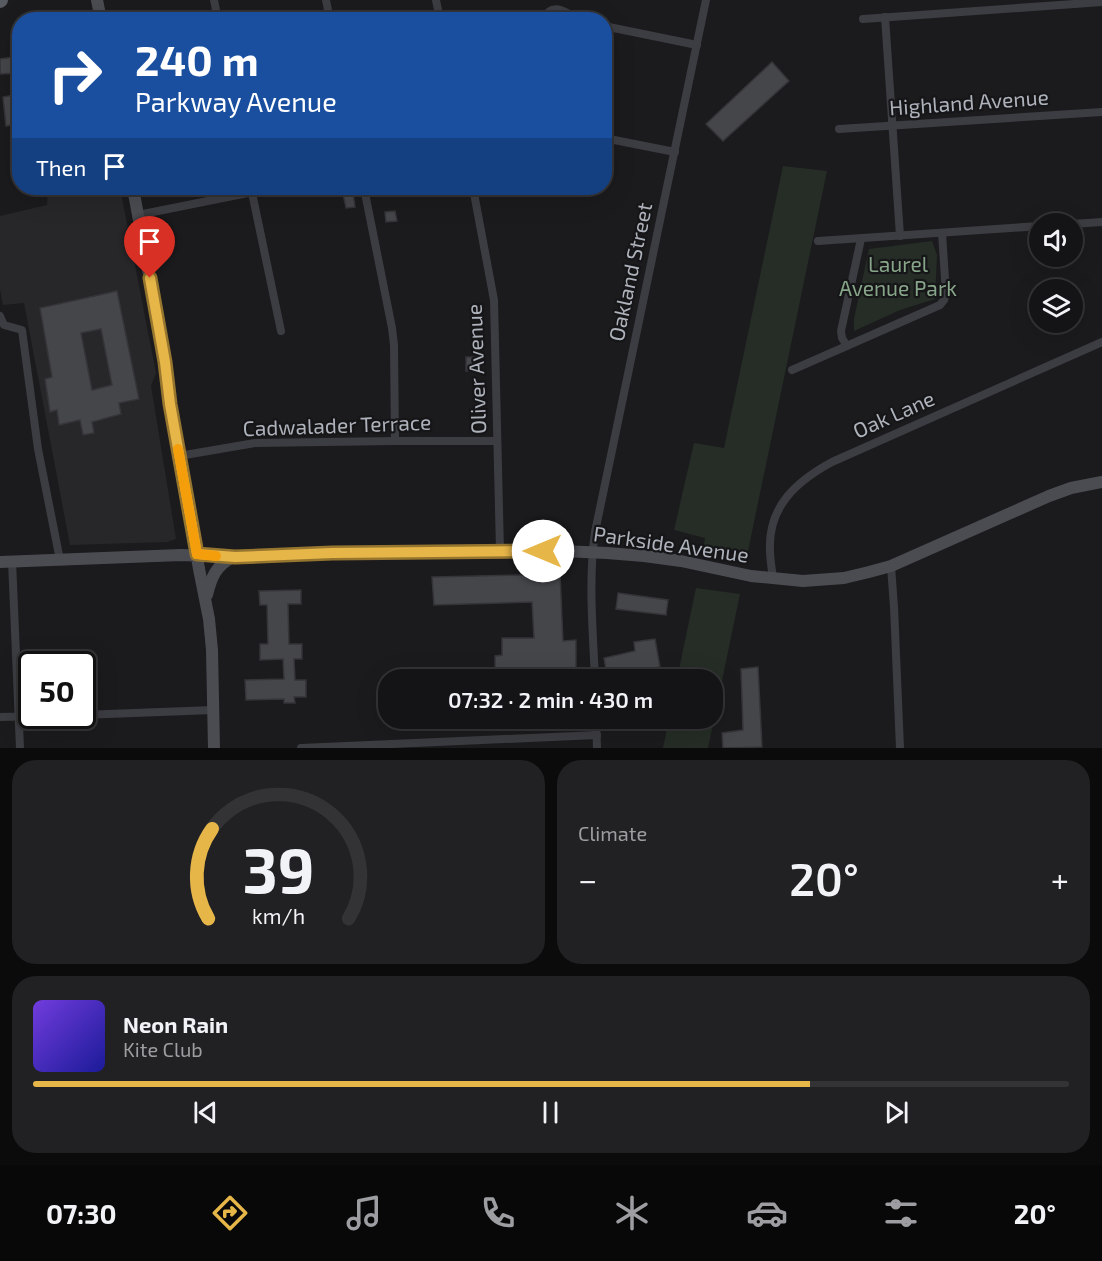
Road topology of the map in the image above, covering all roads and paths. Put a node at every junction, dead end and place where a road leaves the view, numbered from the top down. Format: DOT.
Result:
graph roads {
  1 [pos="706,0"];
  2 [pos="1102,2"];
  3 [pos="546,12"];
  4 [pos="566,12"];
  5 [pos="885,17"];
  6 [pos="863,19"];
  7 [pos="612,28"];
  8 [pos="697,45"];
  9 [pos="1102,112"];
  10 [pos="893,126"];
  11 [pos="839,129"];
  12 [pos="612,140"];
  13 [pos="675,152"];
  14 [pos="134,195"];
  15 [pos="229,195"];
  16 [pos="253,195"];
  17 [pos="365,195"];
  18 [pos="474,195"];
  19 [pos="138,215"];
  20 [pos="1102,222"];
  21 [pos="1083,223"];
  22 [pos="1029,227"];
  23 [pos="942,233"];
  24 [pos="900,236"];
  25 [pos="861,239"];
  26 [pos="818,241"];
  27 [pos="0,316"];
  28 [pos="281,331"];
  29 [pos="1102,342"];
  30 [pos="847,346"];
  31 [pos="792,370"];
  32 [pos="395,441"];
  33 [pos="497,441"];
  34 [pos="179,456"];
  35 [pos="1102,482"];
  36 [pos="500,551"];
  37 [pos="592,552"];
  38 [pos="197,554"];
  39 [pos="235,557"];
  40 [pos="60,560"];
  41 [pos="6,561"];
  42 [pos="891,566"];
  43 [pos="773,579"];
  44 [pos="206,599"];
  45 [pos="594,669"];
  46 [pos="18,705"];
  47 [pos="213,710"];
  48 [pos="96,714"];
  49 [pos="0,717"];
  50 [pos="18,717"];
  51 [pos="19,729"];
  52 [pos="597,729"];
  53 [pos="597,735"];
  54 [pos="598,747"];
  55 [pos="20,748"];
  56 [pos="214,748"];
  57 [pos="301,748"];
  58 [pos="900,748"];
  1 -- 8 [label="street, Oakland Street"];
  2 -- 5 [label="street"];
  3 -- 4 [label="street"];
  5 -- 6 [label="street"];
  5 -- 10 [label="street"];
  7 -- 8 [label="street"];
  8 -- 13 [label="street, Oakland Street"];
  9 -- 10 [label="street, Highland Avenue"];
  10 -- 11 [label="street, Highland Avenue"];
  10 -- 24 [label="street"];
  12 -- 13 [label="street"];
  13 -- 37 [label="street, Oakland Street"];
  14 -- 19 [label="main road"];
  15 -- 19 [label="street"];
  16 -- 28 [label="street"];
  17 -- 32 [label="street"];
  18 -- 33 [label="street, Oliver Avenue"];
  19 -- 34 [label="main road"];
  20 -- 21 [label="street"];
  22 -- 23 [label="street"];
  23 -- 24 [label="street"];
  23 -- 30 [label="street"];
  24 -- 25 [label="street"];
  25 -- 26 [label="street"];
  25 -- 30 [label="street"];
  27 -- 40 [label="street"];
  29 -- 43 [label="street, Oak Lane"];
  30 -- 31 [label="street"];
  32 -- 33 [label="street, Cadwalader Terrace"];
  32 -- 34 [label="street, Cadwalader Terrace"];
  33 -- 36 [label="street, Oliver Avenue"];
  34 -- 38 [label="main road"];
  35 -- 42 [label="main road, Parkside Avenue"];
  36 -- 37 [label="main road, Parkside Avenue"];
  36 -- 39 [label="main road, Parkside Avenue"];
  37 -- 43 [label="main road, Parkside Avenue"];
  37 -- 45 [label="street, Oakland Street"];
  38 -- 39 [label="main road, Parkside Avenue"];
  38 -- 40 [label="main road, Parkside Avenue"];
  38 -- 44 [label="main road"];
  39 -- 44 [label="main road"];
  40 -- 41 [label="main road, Parkside Avenue"];
  41 -- 46 [label="street"];
  42 -- 43 [label="main road, Parkside Avenue"];
  42 -- 58 [label="street"];
  44 -- 47 [label="main road"];
  47 -- 48 [label="street"];
  47 -- 56 [label="main road"];
  49 -- 50 [label="street"];
  51 -- 55 [label="street"];
  52 -- 53 [label="street"];
  53 -- 54 [label="street"];
  53 -- 57 [label="street"];
}
